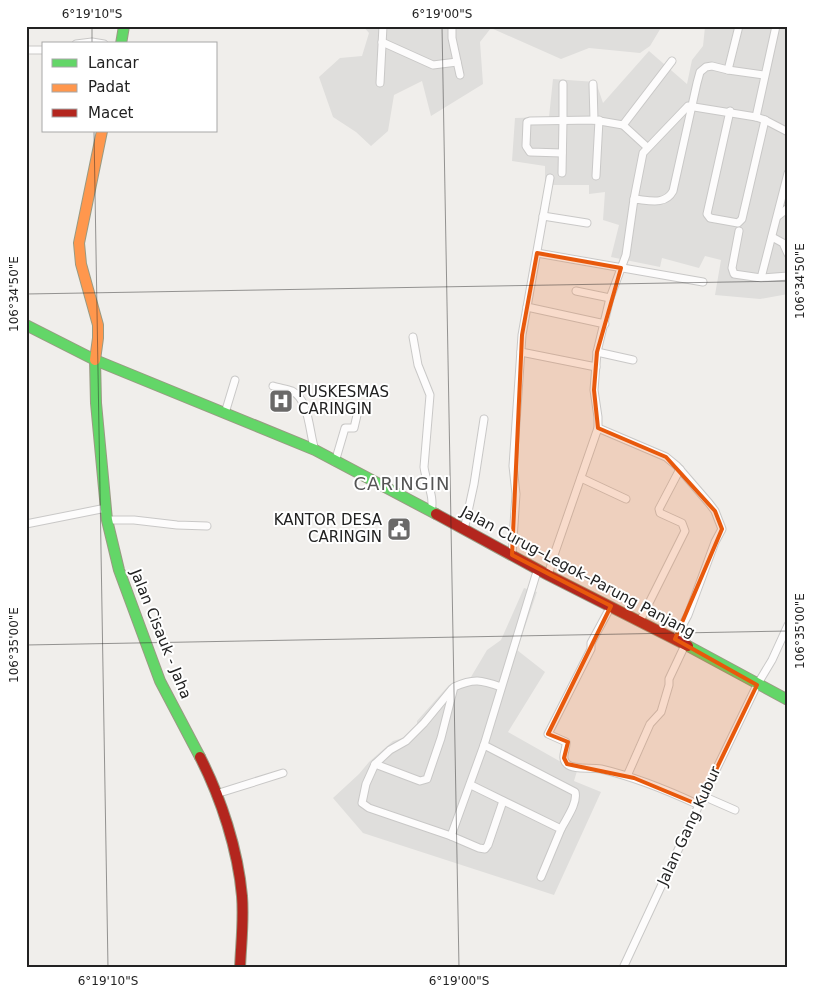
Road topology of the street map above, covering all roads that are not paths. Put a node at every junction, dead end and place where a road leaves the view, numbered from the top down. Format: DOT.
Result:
graph roads {
  1 [pos="124,26"];
  2 [pos="383,26"];
  3 [pos="452,26"];
  4 [pos="739,26"];
  5 [pos="776,26"];
  6 [pos="121,42"];
  7 [pos="382,42"];
  8 [pos="26,50"];
  9 [pos="42,50"];
  10 [pos="672,61"];
  11 [pos="457,62"];
  12 [pos="728,70"];
  13 [pos="460,75"];
  14 [pos="764,75"];
  15 [pos="380,83"];
  16 [pos="563,84"];
  17 [pos="593,84"];
  18 [pos="692,106"];
  19 [pos="730,111"];
  20 [pos="756,117"];
  21 [pos="564,120"];
  22 [pos="596,120"];
  23 [pos="765,120"];
  24 [pos="788,122"];
  25 [pos="623,125"];
  26 [pos="786,131"];
  27 [pos="102,132"];
  28 [pos="647,147"];
  29 [pos="562,153"];
  30 [pos="562,173"];
  31 [pos="788,173"];
  32 [pos="596,176"];
  33 [pos="550,178"];
  34 [pos="634,199"];
  35 [pos="788,208"];
  36 [pos="544,216"];
  37 [pos="778,216"];
  38 [pos="587,223"];
  39 [pos="739,231"];
  40 [pos="772,237"];
  41 [pos="537,253"];
  42 [pos="788,254"];
  43 [pos="621,268"];
  44 [pos="788,276"];
  45 [pos="761,278"];
  46 [pos="703,282"];
  47 [pos="576,291"];
  48 [pos="610,298"];
  49 [pos="527,307"];
  50 [pos="605,324"];
  51 [pos="26,325"];
  52 [pos="413,337"];
  53 [pos="520,352"];
  54 [pos="597,352"];
  55 [pos="95,360"];
  56 [pos="632,360"];
  57 [pos="596,367"];
  58 [pos="235,380"];
  59 [pos="273,386"];
  60 [pos="358,411"];
  61 [pos="225,413"];
  62 [pos="484,419"];
  63 [pos="598,428"];
  64 [pos="315,450"];
  65 [pos="335,462"];
  66 [pos="680,469"];
  67 [pos="581,478"];
  68 [pos="626,499"];
  69 [pos="106,508"];
  70 [pos="431,512"];
  71 [pos="107,520"];
  72 [pos="26,524"];
  73 [pos="207,526"];
  74 [pos="464,530"];
  75 [pos="512,555"];
  76 [pos="538,568"];
  77 [pos="548,575"];
  78 [pos="611,606"];
  79 [pos="640,621"];
  80 [pos="788,625"];
  81 [pos="676,639"];
  82 [pos="685,645"];
  83 [pos="757,685"];
  84 [pos="454,687"];
  85 [pos="501,687"];
  86 [pos="788,700"];
  87 [pos="484,745"];
  88 [pos="376,764"];
  89 [pos="283,773"];
  90 [pos="627,776"];
  91 [pos="470,785"];
  92 [pos="216,794"];
  93 [pos="703,796"];
  94 [pos="503,801"];
  95 [pos="699,805"];
  96 [pos="735,810"];
  97 [pos="561,829"];
  98 [pos="451,836"];
  99 [pos="541,877"];
  100 [pos="240,968"];
  101 [pos="623,968"];
  1 -- 6 [label="main road"];
  2 -- 7 [label="street"];
  3 -- 11 [label="street"];
  4 -- 12 [label="street"];
  5 -- 14 [label="street"];
  7 -- 11 [label="street"];
  7 -- 15 [label="street"];
  8 -- 9 [label="street"];
  10 -- 25 [label="street"];
  11 -- 13 [label="street"];
  12 -- 14 [label="street"];
  12 -- 18 [label="street"];
  14 -- 20 [label="street"];
  16 -- 21 [label="street"];
  17 -- 22 [label="street"];
  18 -- 19 [label="street"];
  18 -- 28 [label="street"];
  18 -- 34 [label="street"];
  19 -- 20 [label="street"];
  19 -- 23 [label="street"];
  20 -- 23 [label="street"];
  21 -- 22 [label="street"];
  21 -- 29 [label="street"];
  21 -- 29 [label="street"];
  22 -- 25 [label="street"];
  22 -- 32 [label="street"];
  23 -- 26 [label="street"];
  24 -- 26 [label="street"];
  25 -- 28 [label="street"];
  27 -- 55 [label="main road, Jalan Cisauk - Jaha"];
  28 -- 34 [label="street"];
  29 -- 30 [label="street"];
  31 -- 37 [label="street"];
  33 -- 36 [label="street"];
  34 -- 43 [label="street"];
  35 -- 37 [label="street"];
  36 -- 38 [label="street"];
  36 -- 41 [label="street"];
  37 -- 40 [label="street"];
  39 -- 45 [label="street"];
  40 -- 42 [label="street"];
  40 -- 45 [label="street"];
  41 -- 43 [label="street"];
  41 -- 49 [label="street"];
  43 -- 46 [label="street"];
  43 -- 48 [label="street"];
  44 -- 45 [label="street"];
  47 -- 48 [label="street"];
  48 -- 50 [label="street"];
  49 -- 50 [label="street"];
  49 -- 53 [label="street"];
  50 -- 54 [label="street"];
  51 -- 55 [label="main road, Jalan Curug–Legok–Parung Panjang"];
  52 -- 70 [label="street"];
  53 -- 57 [label="street"];
  53 -- 75 [label="street"];
  54 -- 56 [label="street"];
  54 -- 57 [label="street"];
  55 -- 61 [label="main road, Jalan Curug–Legok–Parung Panjang"];
  55 -- 69 [label="main road, Jalan Cisauk - Jaha"];
  57 -- 63 [label="street"];
  58 -- 61 [label="street"];
  59 -- 64 [label="street"];
  60 -- 65 [label="street"];
  61 -- 64 [label="main road, Jalan Curug–Legok–Parung Panjang"];
  62 -- 74 [label="street"];
  63 -- 66 [label="street"];
  63 -- 67 [label="street"];
  64 -- 65 [label="main road, Jalan Curug–Legok–Parung Panjang"];
  65 -- 70 [label="main road, Jalan Curug–Legok–Parung Panjang"];
  66 -- 79 [label="street"];
  66 -- 81 [label="street"];
  67 -- 68 [label="street"];
  67 -- 77 [label="street"];
  69 -- 71 [label="main road, Jalan Cisauk - Jaha"];
  69 -- 72 [label="street"];
  70 -- 74 [label="main road, Jalan Curug–Legok–Parung Panjang"];
  71 -- 73 [label="street"];
  71 -- 92 [label="main road, Jalan Cisauk - Jaha"];
  74 -- 75 [label="main road, Jalan Curug–Legok–Parung Panjang"];
  75 -- 76 [label="main road, Jalan Curug–Legok–Parung Panjang"];
  76 -- 77 [label="main road, Jalan Curug–Legok–Parung Panjang"];
  76 -- 85 [label="street"];
  77 -- 78 [label="main road, Jalan Curug–Legok–Parung Panjang"];
  78 -- 79 [label="main road, Jalan Curug–Legok–Parung Panjang"];
  78 -- 90 [label="street"];
  79 -- 81 [label="main road, Jalan Curug–Legok–Parung Panjang"];
  80 -- 83 [label="street, Jalan Gang Kubur"];
  81 -- 82 [label="main road, Jalan Curug–Legok–Parung Panjang"];
  82 -- 83 [label="main road, Jalan Curug–Legok–Parung Panjang"];
  82 -- 90 [label="street"];
  83 -- 86 [label="main road, Jalan Curug–Legok–Parung Panjang"];
  83 -- 93 [label="street, Jalan Gang Kubur"];
  84 -- 85 [label="street"];
  84 -- 88 [label="street"];
  84 -- 88 [label="street"];
  85 -- 87 [label="street"];
  87 -- 91 [label="street"];
  87 -- 97 [label="street"];
  88 -- 98 [label="street"];
  89 -- 92 [label="street"];
  90 -- 95 [label="street"];
  91 -- 94 [label="street"];
  91 -- 98 [label="street"];
  92 -- 100 [label="main road, Jalan Cisauk - Jaha"];
  93 -- 95 [label="street, Jalan Gang Kubur"];
  93 -- 96 [label="street"];
  94 -- 97 [label="street"];
  94 -- 98 [label="street"];
  95 -- 101 [label="street, Jalan Gang Kubur"];
  97 -- 99 [label="street"];
}
